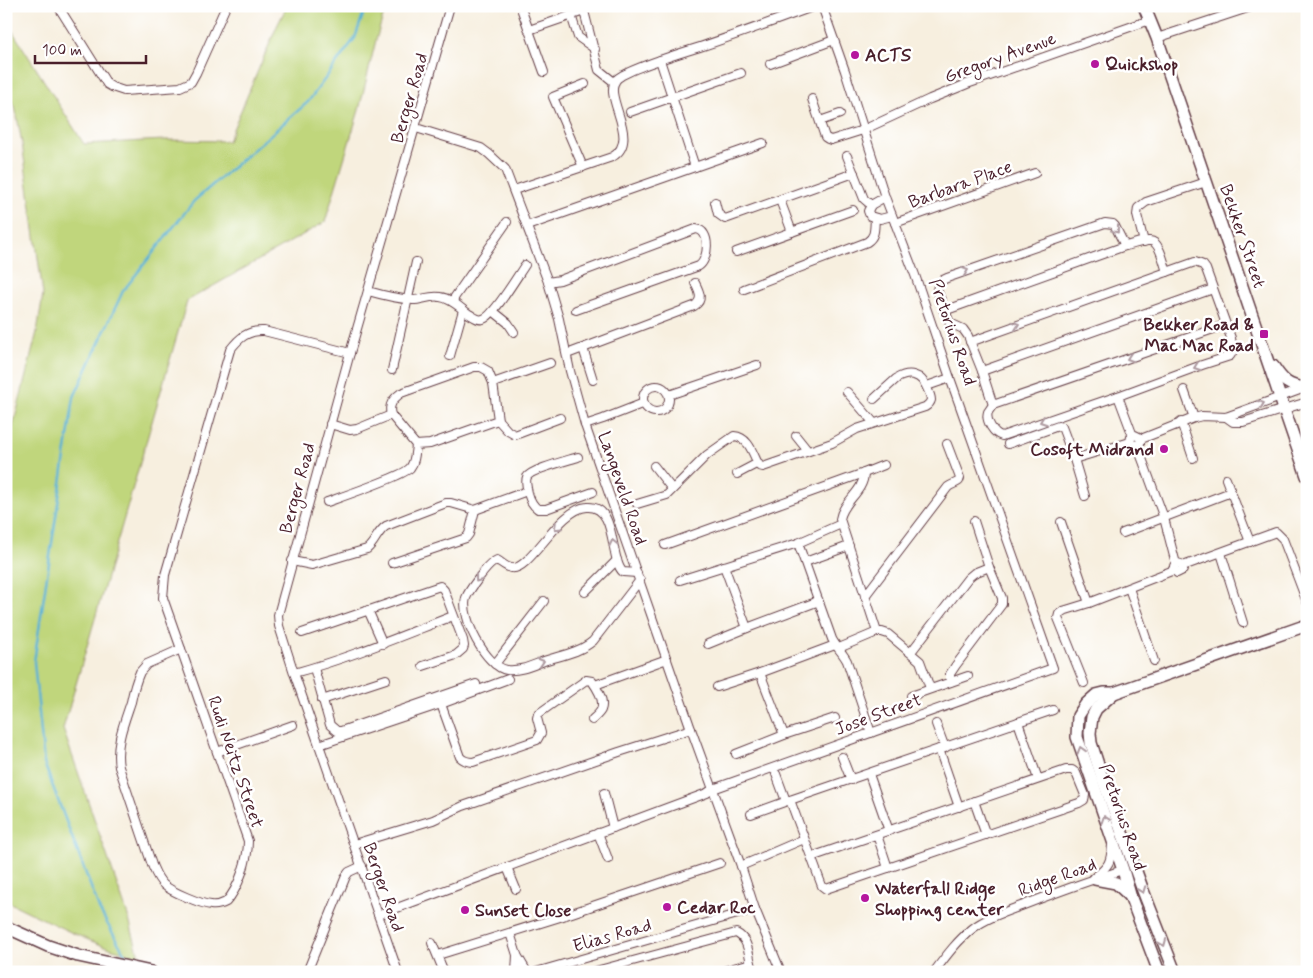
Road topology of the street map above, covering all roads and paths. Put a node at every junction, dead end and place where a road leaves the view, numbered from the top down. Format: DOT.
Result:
graph roads {
  1 [pos="58,6"];
  2 [pos="226,6"];
  3 [pos="450,6"];
  4 [pos="815,6"];
  5 [pos="822,6"];
  6 [pos="1145,6"];
  7 [pos="1254,6"];
  8 [pos="522,10"];
  9 [pos="581,10"];
  10 [pos="571,15"];
  11 [pos="1150,20"];
  12 [pos="529,30"];
  13 [pos="1157,38"];
  14 [pos="834,40"];
  15 [pos="595,49"];
  16 [pos="660,60"];
  17 [pos="770,64"];
  18 [pos="544,72"];
  19 [pos="741,73"];
  20 [pos="614,82"];
  21 [pos="585,84"];
  22 [pos="673,97"];
  23 [pos="812,99"];
  24 [pos="630,112"];
  25 [pos="840,114"];
  26 [pos="820,121"];
  27 [pos="416,128"];
  28 [pos="863,130"];
  29 [pos="763,143"];
  30 [pos="847,156"];
  31 [pos="583,167"];
  32 [pos="695,167"];
  33 [pos="1035,172"];
  34 [pos="854,173"];
  35 [pos="1206,182"];
  36 [pos="514,190"];
  37 [pos="885,197"];
  38 [pos="780,200"];
  39 [pos="716,202"];
  40 [pos="871,205"];
  41 [pos="853,210"];
  42 [pos="875,218"];
  43 [pos="894,219"];
  44 [pos="507,222"];
  45 [pos="528,226"];
  46 [pos="792,232"];
  47 [pos="1144,242"];
  48 [pos="1125,246"];
  49 [pos="736,252"];
  50 [pos="416,262"];
  51 [pos="524,265"];
  52 [pos="1167,272"];
  53 [pos="548,282"];
  54 [pos="695,283"];
  55 [pos="744,289"];
  56 [pos="1213,289"];
  57 [pos="368,292"];
  58 [pos="408,299"];
  59 [pos="452,301"];
  60 [pos="463,310"];
  61 [pos="576,310"];
  62 [pos="493,311"];
  63 [pos="944,311"];
  64 [pos="1225,325"];
  65 [pos="514,332"];
  66 [pos="970,342"];
  67 [pos="583,348"];
  68 [pos="350,353"];
  69 [pos="567,354"];
  70 [pos="450,356"];
  71 [pos="1266,356"];
  72 [pos="550,362"];
  73 [pos="757,365"];
  74 [pos="392,370"];
  75 [pos="982,371"];
  76 [pos="950,378"];
  77 [pos="593,380"];
  78 [pos="493,383"];
  79 [pos="927,386"];
  80 [pos="1307,387"];
  81 [pos="1184,390"];
  82 [pos="847,392"];
  83 [pos="669,395"];
  84 [pos="1118,396"];
  85 [pos="1280,397"];
  86 [pos="874,399"];
  87 [pos="1307,402"];
  88 [pos="644,403"];
  89 [pos="993,405"];
  90 [pos="1284,409"];
  91 [pos="391,416"];
  92 [pos="560,418"];
  93 [pos="1194,418"];
  94 [pos="1226,418"];
  95 [pos="498,420"];
  96 [pos="1181,422"];
  97 [pos="330,424"];
  98 [pos="874,424"];
  99 [pos="585,425"];
  100 [pos="796,436"];
  101 [pos="1135,440"];
  102 [pos="947,444"];
  103 [pos="1008,444"];
  104 [pos="416,445"];
  105 [pos="808,451"];
  106 [pos="578,457"];
  107 [pos="1194,458"];
  108 [pos="1074,459"];
  109 [pos="758,463"];
  110 [pos="884,465"];
  111 [pos="654,466"];
  112 [pos="864,473"];
  113 [pos="737,474"];
  114 [pos="1307,476"];
  115 [pos="1226,479"];
  116 [pos="672,489"];
  117 [pos="527,491"];
  118 [pos="593,492"];
  119 [pos="1231,492"];
  120 [pos="1085,496"];
  121 [pos="327,502"];
  122 [pos="637,504"];
  123 [pos="475,510"];
  124 [pos="1164,518"];
  125 [pos="974,522"];
  126 [pos="1061,522"];
  127 [pos="841,524"];
  128 [pos="1123,534"];
  129 [pos="798,542"];
  130 [pos="1250,542"];
  131 [pos="665,545"];
  132 [pos="848,546"];
  133 [pos="1221,552"];
  134 [pos="617,560"];
  135 [pos="292,561"];
  136 [pos="805,562"];
  137 [pos="392,563"];
  138 [pos="724,566"];
  139 [pos="990,567"];
  140 [pos="1178,567"];
  141 [pos="638,577"];
  142 [pos="680,580"];
  143 [pos="1129,588"];
  144 [pos="585,592"];
  145 [pos="865,596"];
  146 [pos="544,601"];
  147 [pos="819,602"];
  148 [pos="1307,602"];
  149 [pos="1089,603"];
  150 [pos="368,610"];
  151 [pos="453,616"];
  152 [pos="1244,623"];
  153 [pos="1307,626"];
  154 [pos="747,628"];
  155 [pos="877,632"];
  156 [pos="302,633"];
  157 [pos="383,644"];
  158 [pos="708,644"];
  159 [pos="837,647"];
  160 [pos="180,649"];
  161 [pos="911,652"];
  162 [pos="667,659"];
  163 [pos="1154,661"];
  164 [pos="495,664"];
  165 [pos="422,666"];
  166 [pos="314,668"];
  167 [pos="1053,668"];
  168 [pos="294,673"];
  169 [pos="760,673"];
  170 [pos="968,676"];
  171 [pos="386,679"];
  172 [pos="508,679"];
  173 [pos="950,682"];
  174 [pos="1084,683"];
  175 [pos="476,684"];
  176 [pos="595,685"];
  177 [pos="717,687"];
  178 [pos="930,688"];
  179 [pos="1114,693"];
  180 [pos="911,696"];
  181 [pos="322,700"];
  182 [pos="441,704"];
  183 [pos="1053,710"];
  184 [pos="835,718"];
  185 [pos="592,720"];
  186 [pos="1018,722"];
  187 [pos="936,724"];
  188 [pos="293,725"];
  189 [pos="691,729"];
  190 [pos="871,733"];
  191 [pos="784,735"];
  192 [pos="319,745"];
  193 [pos="942,748"];
  194 [pos="217,752"];
  195 [pos="736,754"];
  196 [pos="842,758"];
  197 [pos="776,774"];
  198 [pos="869,774"];
  199 [pos="1038,779"];
  200 [pos="851,780"];
  201 [pos="713,789"];
  202 [pos="604,793"];
  203 [pos="788,800"];
  204 [pos="974,802"];
  205 [pos="959,807"];
  206 [pos="751,814"];
  207 [pos="613,828"];
  208 [pos="889,831"];
  209 [pos="1121,831"];
  210 [pos="598,833"];
  211 [pos="986,834"];
  212 [pos="877,835"];
  213 [pos="804,839"];
  214 [pos="1113,842"];
  215 [pos="354,844"];
  216 [pos="811,857"];
  217 [pos="608,859"];
  218 [pos="720,863"];
  219 [pos="362,866"];
  220 [pos="741,866"];
  221 [pos="507,867"];
  222 [pos="888,868"];
  223 [pos="1123,870"];
  224 [pos="1093,879"];
  225 [pos="516,889"];
  226 [pos="1131,898"];
  227 [pos="755,909"];
  228 [pos="378,915"];
  229 [pos="6,927"];
  230 [pos="510,933"];
  231 [pos="432,943"];
  232 [pos="438,955"];
  233 [pos="517,955"];
  234 [pos="750,963"];
  235 [pos="616,969"];
  236 [pos="150,972"];
  237 [pos="307,972"];
  238 [pos="398,972"];
  239 [pos="444,972"];
  240 [pos="516,972"];
  241 [pos="527,972"];
  242 [pos="536,972"];
  243 [pos="592,972"];
  244 [pos="720,972"];
  245 [pos="754,972"];
  246 [pos="781,972"];
  247 [pos="934,972"];
  248 [pos="1159,972"];
  249 [pos="1175,972"];
  1 -- 2 [label="street"];
  3 -- 27 [label="street, Berger Road"];
  4 -- 16 [label="street"];
  5 -- 14 [label="street, Pretorius Road"];
  6 -- 11 [label="street, Bekker Street"];
  7 -- 13 [label="street"];
  8 -- 12 [label="street"];
  9 -- 10 [label="street"];
  9 -- 15 [label="street"];
  10 -- 12 [label="street"];
  10 -- 15 [label="street"];
  11 -- 13 [label="street, Bekker Street"];
  11 -- 28 [label="street, Gregory Avenue"];
  12 -- 18 [label="street"];
  13 -- 35 [label="street, Bekker Street"];
  14 -- 17 [label="street"];
  14 -- 28 [label="street, Pretorius Road"];
  15 -- 20 [label="street"];
  16 -- 20 [label="street"];
  16 -- 22 [label="street"];
  19 -- 22 [label="street"];
  20 -- 31 [label="street"];
  21 -- 31 [label="street"];
  22 -- 24 [label="street"];
  22 -- 32 [label="street"];
  23 -- 26 [label="street"];
  25 -- 26 [label="street"];
  26 -- 28 [label="street, Gregory Avenue"];
  27 -- 36 [label="street, Langeveld Road"];
  27 -- 57 [label="street, Berger Road"];
  28 -- 37 [label="street, Pretorius Road"];
  29 -- 32 [label="street"];
  30 -- 34 [label="street"];
  31 -- 36 [label="street"];
  32 -- 45 [label="street"];
  33 -- 43 [label="street, Barbara Place"];
  34 -- 38 [label="street"];
  34 -- 40 [label="street"];
  35 -- 47 [label="street"];
  35 -- 71 [label="street, Bekker Street"];
  36 -- 45 [label="street, Langeveld Road"];
  37 -- 40 [label="street"];
  37 -- 43 [label="street, Pretorius Road"];
  38 -- 39 [label="street"];
  38 -- 46 [label="street"];
  40 -- 42 [label="street"];
  41 -- 46 [label="street"];
  42 -- 43 [label="street, Barbara Place"];
  42 -- 55 [label="street"];
  43 -- 76 [label="street, Pretorius Road"];
  44 -- 59 [label="street"];
  45 -- 53 [label="street, Langeveld Road"];
  46 -- 49 [label="street"];
  47 -- 48 [label="street"];
  47 -- 52 [label="street"];
  48 -- 63 [label="street"];
  63 -- 48 [label="street, one-way"];
  50 -- 58 [label="street"];
  51 -- 62 [label="street"];
  52 -- 56 [label="street"];
  66 -- 52 [label="street, one-way"];
  53 -- 61 [label="street"];
  53 -- 69 [label="street, Langeveld Road"];
  54 -- 67 [label="street"];
  56 -- 64 [label="street"];
  56 -- 75 [label="street"];
  57 -- 58 [label="street"];
  57 -- 68 [label="street, Berger Road"];
  58 -- 59 [label="street"];
  58 -- 74 [label="street"];
  59 -- 60 [label="street"];
  60 -- 62 [label="street"];
  60 -- 70 [label="street"];
  62 -- 65 [label="street"];
  63 -- 66 [label="street"];
  64 -- 84 [label="street, one-way"];
  64 -- 89 [label="street, one-way"];
  66 -- 75 [label="street"];
  67 -- 69 [label="street"];
  67 -- 77 [label="street"];
  68 -- 97 [label="street, Berger Road"];
  68 -- 160 [label="street, Rudi Neitz Street"];
  69 -- 99 [label="street, Langeveld Road"];
  71 -- 80 [label="street"];
  71 -- 85 [label="street, Bekker Street"];
  72 -- 78 [label="street"];
  73 -- 83 [label="street"];
  75 -- 89 [label="street"];
  76 -- 79 [label="street"];
  76 -- 167 [label="street, Pretorius Road"];
  78 -- 91 [label="street"];
  78 -- 95 [label="street"];
  79 -- 86 [label="street"];
  79 -- 98 [label="street"];
  80 -- 85 [label="street"];
  81 -- 93 [label="street"];
  82 -- 98 [label="street"];
  83 -- 88 [label="street"];
  83 -- 88 [label="street"];
  84 -- 89 [label="street, one-way"];
  84 -- 101 [label="street"];
  85 -- 90 [label="street, Bekker Street"];
  94 -- 85 [label="street, one-way"];
  87 -- 90 [label="street"];
  88 -- 99 [label="street"];
  90 -- 94 [label="street"];
  90 -- 114 [label="street, Bekker Street"];
  91 -- 97 [label="street"];
  91 -- 104 [label="street"];
  92 -- 95 [label="street"];
  93 -- 94 [label="street"];
  93 -- 96 [label="street"];
  95 -- 104 [label="street"];
  96 -- 101 [label="street"];
  96 -- 107 [label="street"];
  97 -- 135 [label="street, Berger Road"];
  98 -- 105 [label="street"];
  99 -- 141 [label="street, Langeveld Road"];
  100 -- 105 [label="street"];
  101 -- 108 [label="street"];
  101 -- 124 [label="street"];
  102 -- 145 [label="street"];
  103 -- 108 [label="street"];
  104 -- 121 [label="street"];
  105 -- 109 [label="street"];
  106 -- 117 [label="street"];
  108 -- 120 [label="street"];
  109 -- 113 [label="street"];
  109 -- 116 [label="street"];
  110 -- 112 [label="street"];
  111 -- 116 [label="street"];
  112 -- 127 [label="street"];
  112 -- 131 [label="street"];
  115 -- 119 [label="street"];
  116 -- 122 [label="street"];
  117 -- 118 [label="street"];
  117 -- 123 [label="street"];
  119 -- 124 [label="street"];
  119 -- 130 [label="street"];
  123 -- 135 [label="street"];
  123 -- 137 [label="street"];
  124 -- 128 [label="street"];
  124 -- 140 [label="street"];
  125 -- 139 [label="street"];
  126 -- 149 [label="street"];
  127 -- 129 [label="street"];
  127 -- 132 [label="street"];
  129 -- 136 [label="street"];
  129 -- 138 [label="street"];
  130 -- 133 [label="street"];
  130 -- 148 [label="street"];
  132 -- 136 [label="street"];
  132 -- 145 [label="street"];
  133 -- 140 [label="street"];
  133 -- 152 [label="street"];
  134 -- 141 [label="street"];
  134 -- 144 [label="street"];
  134 -- 164 [label="street, one-way"];
  135 -- 168 [label="street, Berger Road"];
  136 -- 147 [label="street"];
  138 -- 142 [label="street"];
  138 -- 154 [label="street"];
  139 -- 161 [label="street"];
  139 -- 173 [label="street"];
  140 -- 143 [label="street"];
  141 -- 162 [label="street, Langeveld Road"];
  164 -- 141 [label="street, one-way"];
  143 -- 149 [label="street"];
  143 -- 163 [label="street"];
  145 -- 155 [label="street"];
  146 -- 164 [label="street"];
  147 -- 154 [label="street"];
  147 -- 159 [label="street"];
  149 -- 174 [label="street"];
  150 -- 151 [label="street"];
  150 -- 156 [label="street"];
  150 -- 157 [label="street"];
  151 -- 157 [label="street"];
  151 -- 165 [label="street"];
  153 -- 179 [label="street, Pretorius Road"];
  154 -- 158 [label="street"];
  155 -- 159 [label="street"];
  155 -- 161 [label="street"];
  157 -- 166 [label="street"];
  159 -- 169 [label="street"];
  159 -- 190 [label="street"];
  160 -- 194 [label="street, Rudi Neitz Street"];
  160 -- 194 [label="street, Rudi Neitz Street"];
  161 -- 178 [label="street"];
  162 -- 176 [label="street"];
  162 -- 189 [label="street, Langeveld Road"];
  166 -- 168 [label="street"];
  166 -- 181 [label="street"];
  167 -- 190 [label="street, Jose Street"];
  168 -- 192 [label="street, Berger Road"];
  169 -- 177 [label="street"];
  169 -- 191 [label="street"];
  170 -- 173 [label="street"];
  171 -- 181 [label="street"];
  172 -- 182 [label="street"];
  173 -- 178 [label="street"];
  175 -- 181 [label="street"];
  176 -- 182 [label="street"];
  176 -- 185 [label="street"];
  178 -- 180 [label="street"];
  179 -- 209 [label="street, Pretorius Road"];
  214 -- 179 [label="street, Pretorius Road, one-way"];
  182 -- 192 [label="street"];
  183 -- 186 [label="street"];
  184 -- 191 [label="street"];
  186 -- 193 [label="street"];
  186 -- 199 [label="street"];
  187 -- 193 [label="street"];
  188 -- 194 [label="street"];
  189 -- 201 [label="street, Langeveld Road"];
  189 -- 215 [label="street"];
  190 -- 201 [label="street, Jose Street"];
  191 -- 195 [label="street"];
  192 -- 215 [label="street, Berger Road"];
  193 -- 198 [label="street"];
  193 -- 205 [label="street"];
  196 -- 200 [label="street"];
  197 -- 203 [label="street"];
  198 -- 200 [label="street"];
  198 -- 208 [label="street"];
  199 -- 204 [label="street"];
  199 -- 211 [label="street"];
  200 -- 203 [label="street"];
  201 -- 207 [label="street, Jose Street"];
  201 -- 220 [label="street, Langeveld Road"];
  202 -- 207 [label="street"];
  203 -- 206 [label="street"];
  203 -- 213 [label="street"];
  204 -- 205 [label="street"];
  204 -- 211 [label="street"];
  205 -- 208 [label="street"];
  207 -- 210 [label="street, Jose Street"];
  208 -- 212 [label="street"];
  209 -- 223 [label="street"];
  209 -- 249 [label="street, Pretorius Road, one-way"];
  210 -- 217 [label="street"];
  210 -- 221 [label="street, Jose Street"];
  211 -- 222 [label="street"];
  212 -- 216 [label="street"];
  212 -- 222 [label="street"];
  213 -- 216 [label="street"];
  213 -- 220 [label="street"];
  214 -- 223 [label="street, Pretorius Road"];
  214 -- 224 [label="street"];
  215 -- 219 [label="street, Berger Road"];
  216 -- 222 [label="street"];
  218 -- 230 [label="street"];
  219 -- 228 [label="street, Berger Road"];
  219 -- 237 [label="street"];
  220 -- 227 [label="street, Langeveld Road"];
  221 -- 225 [label="street"];
  221 -- 228 [label="street, Jose Street"];
  223 -- 224 [label="street, Ridge Road"];
  223 -- 226 [label="street, Pretorius Road"];
  224 -- 226 [label="street"];
  224 -- 247 [label="street, Ridge Road"];
  226 -- 248 [label="street, Pretorius Road"];
  227 -- 242 [label="street, Elias Road"];
  227 -- 246 [label="street, Langeveld Road"];
  228 -- 238 [label="street, Berger Road"];
  229 -- 236 [label="street"];
  230 -- 232 [label="street"];
  230 -- 233 [label="street"];
  231 -- 232 [label="street"];
  232 -- 239 [label="street"];
  233 -- 240 [label="street"];
  233 -- 241 [label="street"];
  234 -- 235 [label="street"];
  234 -- 244 [label="street"];
  234 -- 245 [label="street"];
  235 -- 243 [label="street"];
}
